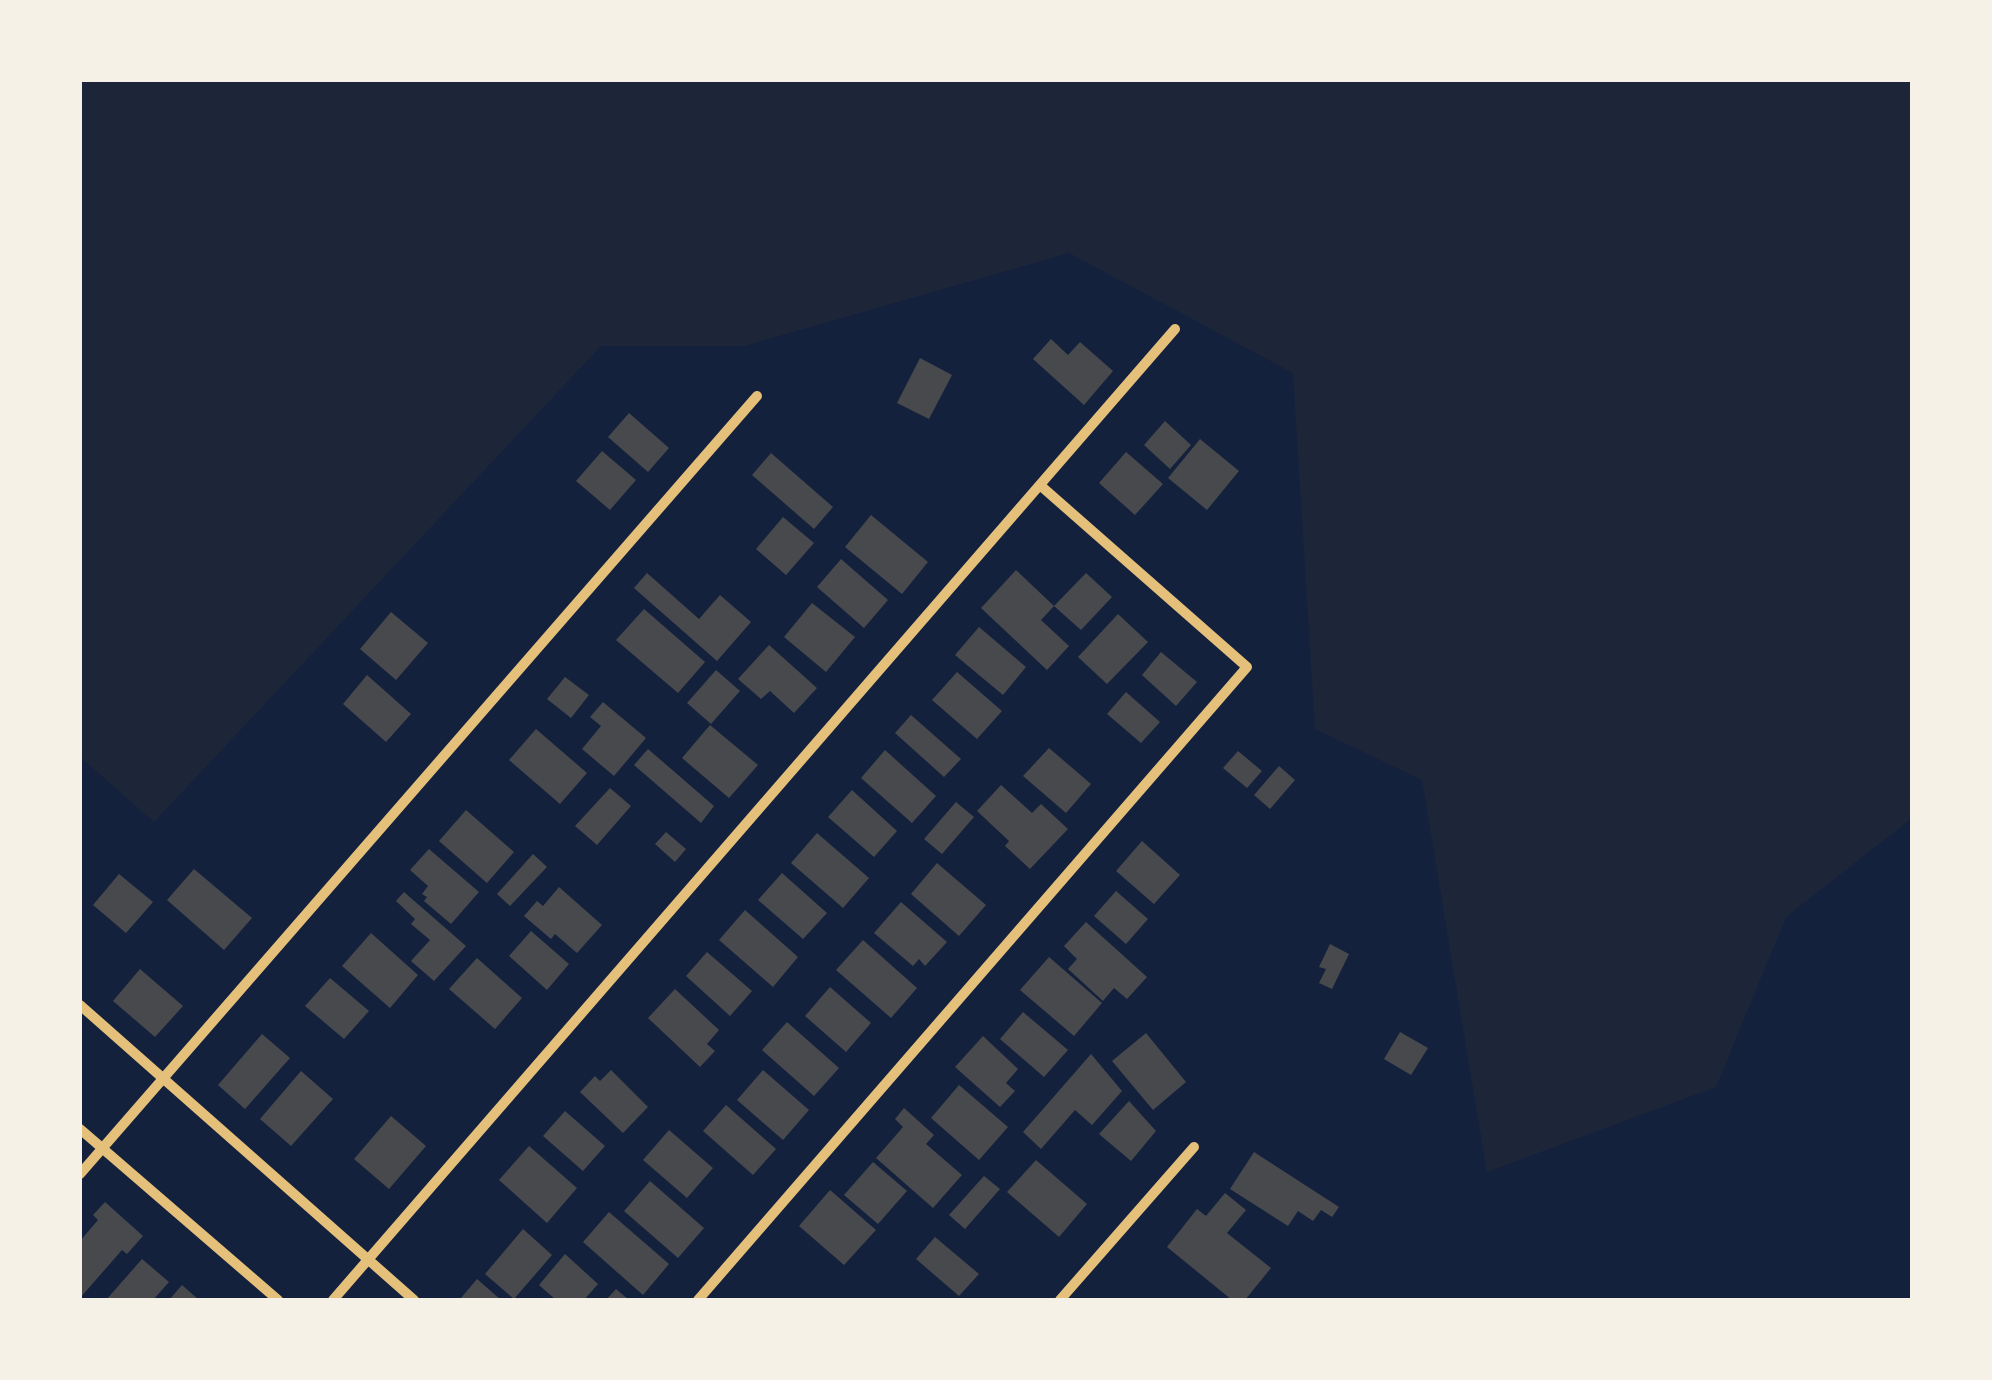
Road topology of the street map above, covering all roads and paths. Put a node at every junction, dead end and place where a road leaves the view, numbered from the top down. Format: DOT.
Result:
graph roads {
  1 [pos="1175,329"];
  2 [pos="757,396"];
  3 [pos="1041,486"];
  4 [pos="80,1005"];
  5 [pos="163,1079"];
  6 [pos="80,1129"];
  7 [pos="1194,1146"];
  8 [pos="102,1149"];
  9 [pos="80,1174"];
  10 [pos="367,1259"];
  11 [pos="278,1300"];
  12 [pos="333,1300"];
  13 [pos="414,1300"];
  14 [pos="698,1300"];
  15 [pos="1060,1300"];
  1 -- 3 [label="street"];
  2 -- 5 [label="street"];
  3 -- 10 [label="street"];
  3 -- 14 [label="street"];
  4 -- 5 [label="street"];
  5 -- 8 [label="street"];
  5 -- 10 [label="street"];
  6 -- 8 [label="street"];
  7 -- 15 [label="street"];
  8 -- 9 [label="street"];
  8 -- 11 [label="street"];
  10 -- 12 [label="street"];
  10 -- 13 [label="street"];
}
